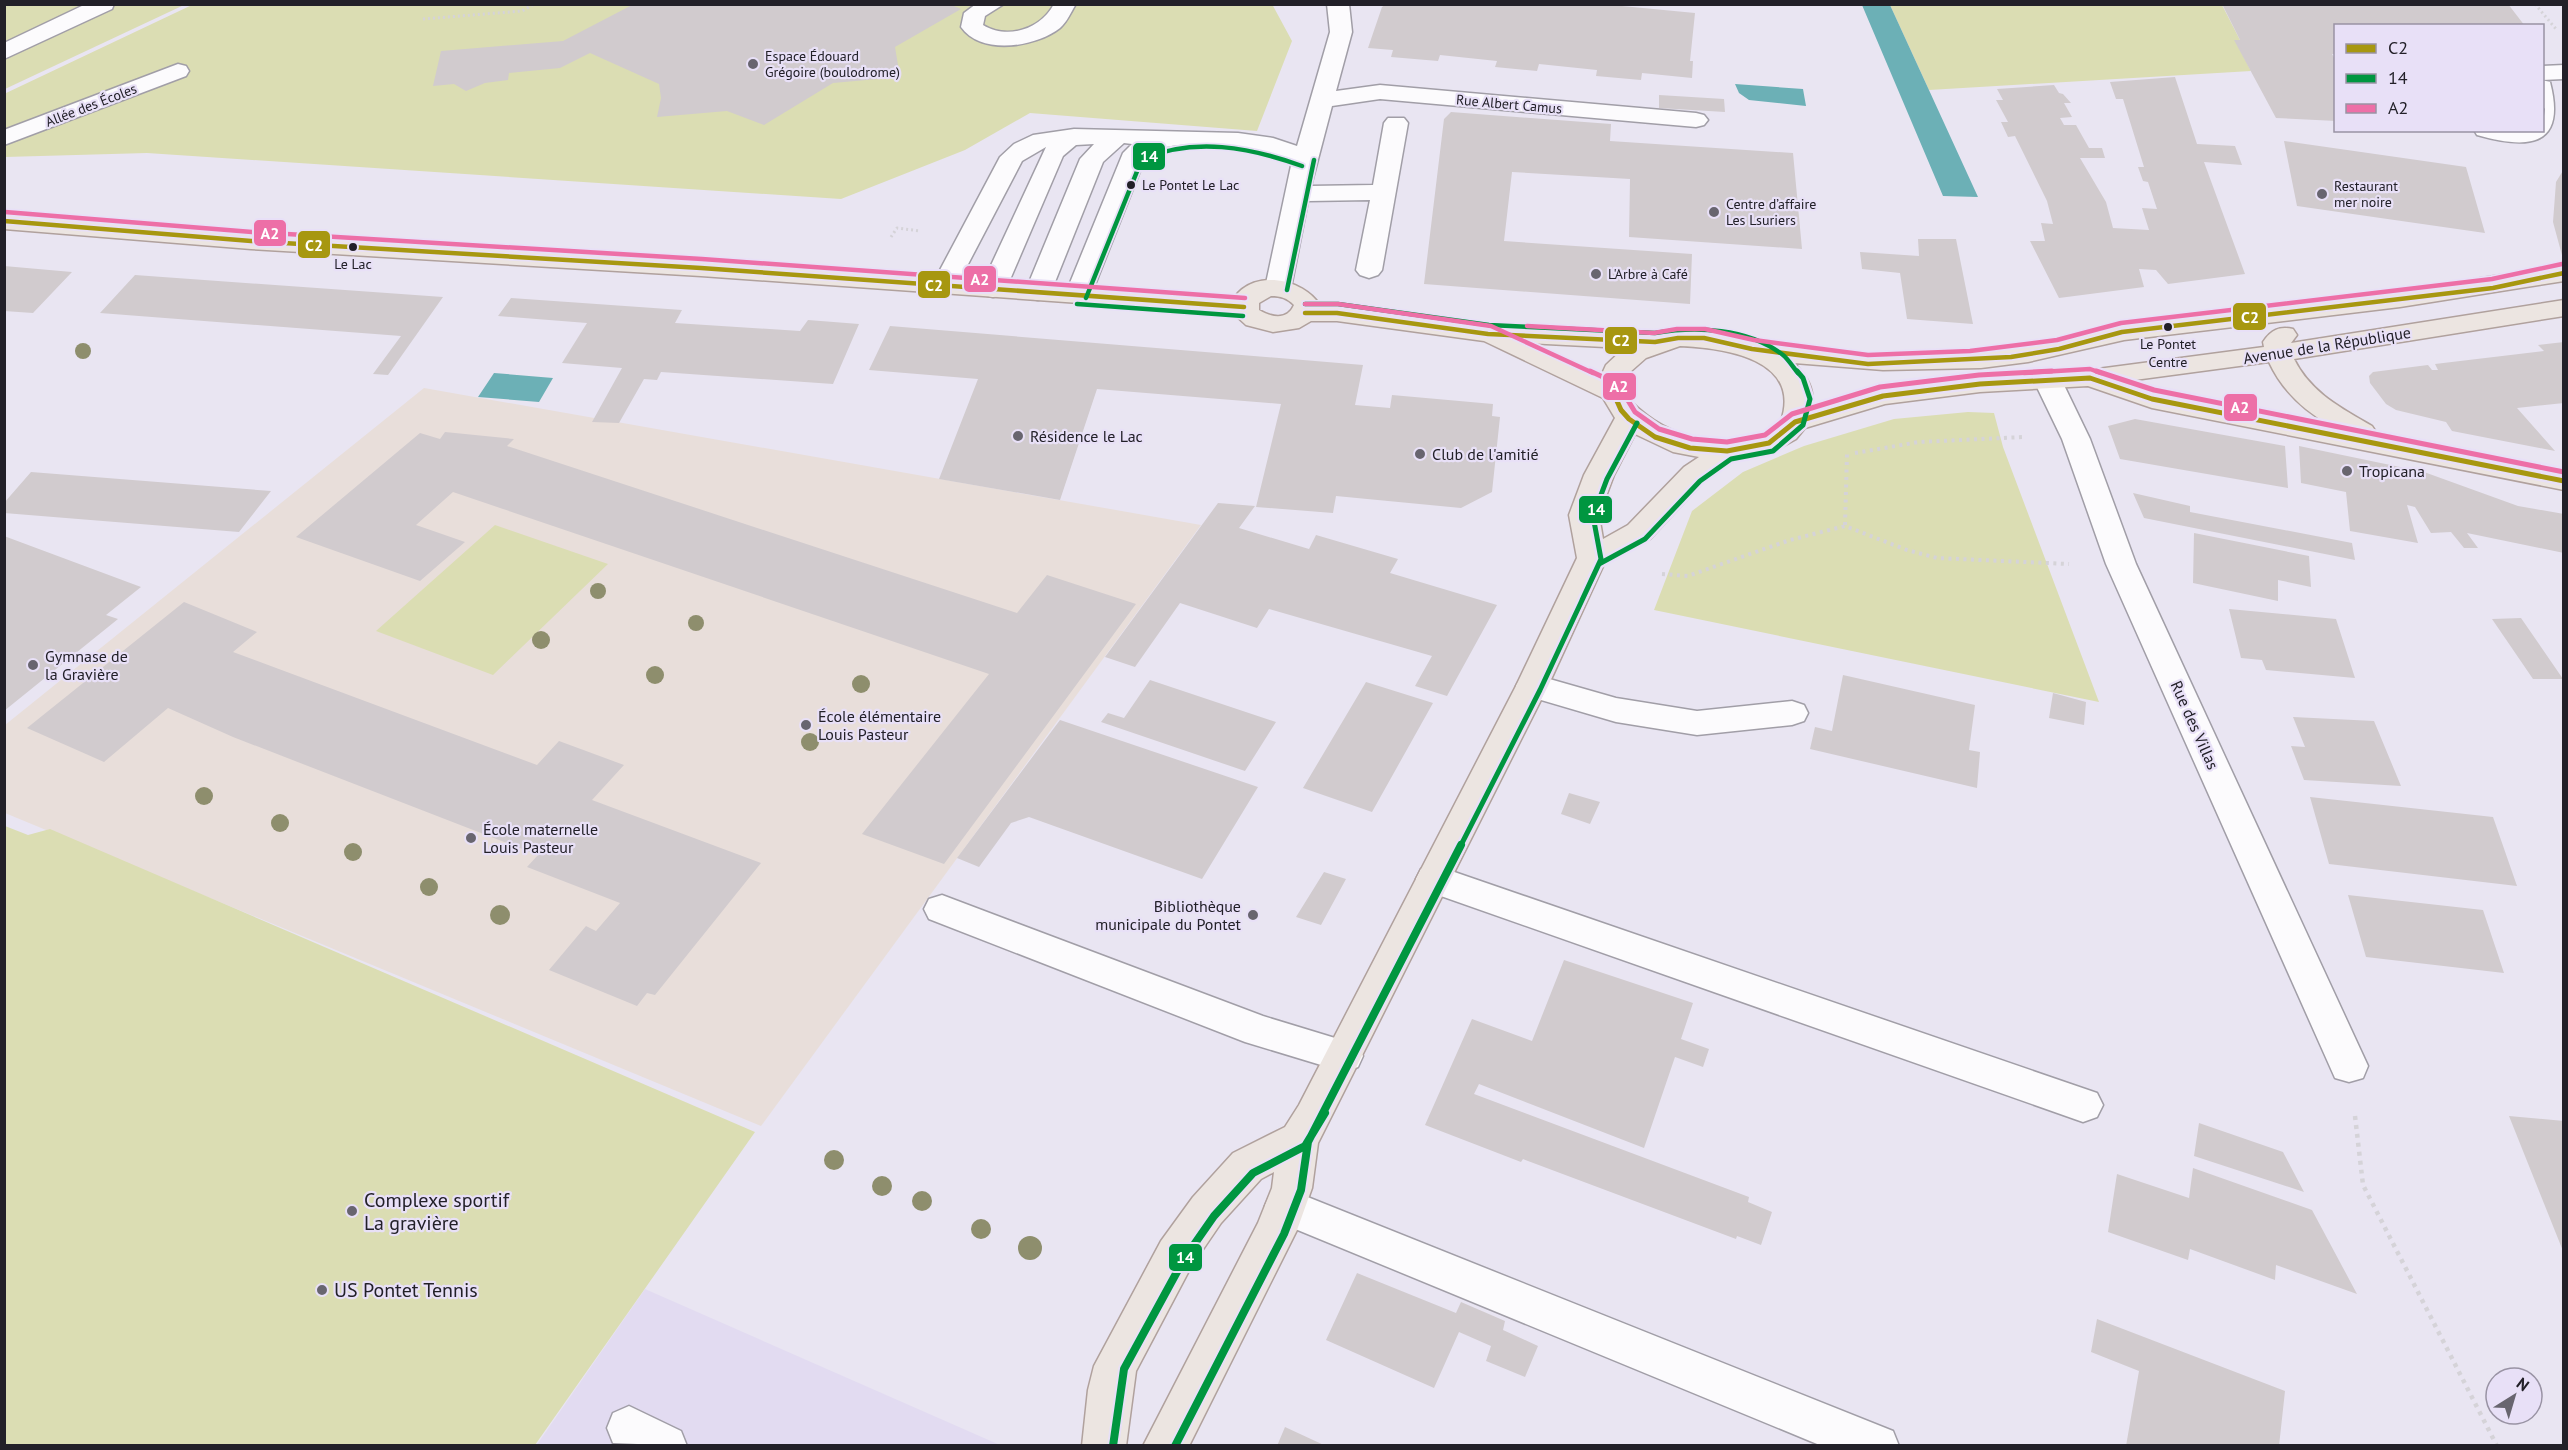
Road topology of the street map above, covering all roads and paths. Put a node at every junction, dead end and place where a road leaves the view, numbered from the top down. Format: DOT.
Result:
graph roads {
  1 [pos="104,4"];
  2 [pos="534,4"];
  3 [pos="994,4"];
  4 [pos="1065,4"];
  5 [pos="1338,4"];
  6 [pos="2535,4"];
  7 [pos="423,19"];
  8 [pos="2556,29"];
  9 [pos="4,52"];
  10 [pos="178,71"];
  11 [pos="2549,76"];
  12 [pos="1323,100"];
  13 [pos="1696,120"];
  14 [pos="1396,123"];
  15 [pos="2491,132"];
  16 [pos="1074,136"];
  17 [pos="1118,136"];
  18 [pos="4,138"];
  19 [pos="1170,138"];
  20 [pos="1305,158"];
  21 [pos="1384,192"];
  22 [pos="1297,194"];
  23 [pos="4,221"];
  24 [pos="1369,270"];
  25 [pos="2564,275"];
  26 [pos="945,285"];
  27 [pos="1278,288"];
  28 [pos="993,289"];
  29 [pos="1038,292"];
  30 [pos="1078,295"];
  31 [pos="1244,307"];
  32 [pos="2564,308"];
  33 [pos="1305,313"];
  34 [pos="1488,334"];
  35 [pos="1656,342"];
  36 [pos="1752,349"];
  37 [pos="2278,353"];
  38 [pos="2090,378"];
  39 [pos="2048,381"];
  40 [pos="1613,392"];
  41 [pos="1629,419"];
  42 [pos="1795,422"];
  43 [pos="2076,439"];
  44 [pos="2387,447"];
  45 [pos="1727,451"];
  46 [pos="1847,454"];
  47 [pos="1836,458"];
  48 [pos="2564,481"];
  49 [pos="1845,526"];
  50 [pos="1592,558"];
  51 [pos="2121,564"];
  52 [pos="1652,573"];
  53 [pos="1532,686"];
  54 [pos="1792,713"];
  55 [pos="1434,879"];
  56 [pos="942,909"];
  57 [pos="1344,1056"];
  58 [pos="2349,1066"];
  59 [pos="2083,1105"];
  60 [pos="1299,1139"];
  61 [pos="1285,1206"];
  62 [pos="1104,1446"];
  63 [pos="1166,1446"];
  64 [pos="1877,1446"];
  65 [pos="2497,1446"];
  1 -- 9 [label="street"];
  2 -- 7 [label="path"];
  3 -- 4 [label="street"];
  5 -- 12 [label="street"];
  6 -- 8 [label="path"];
  10 -- 18 [label="street, Allée des Écoles"];
  11 -- 15 [label="street"];
  12 -- 13 [label="street, Rue Albert Camus"];
  12 -- 20 [label="street"];
  14 -- 21 [label="street"];
  16 -- 17 [label="street"];
  16 -- 26 [label="street"];
  16 -- 28 [label="street"];
  17 -- 19 [label="street"];
  17 -- 29 [label="street"];
  19 -- 20 [label="street"];
  19 -- 30 [label="street"];
  20 -- 22 [label="street"];
  21 -- 22 [label="street"];
  21 -- 24 [label="street"];
  22 -- 27 [label="street"];
  23 -- 26 [label="main road"];
  25 -- 36 [label="main road, Avenue de la République"];
  25 -- 37 [label="main road"];
  26 -- 28 [label="main road"];
  27 -- 31 [label="main road"];
  27 -- 33 [label="main road"];
  28 -- 29 [label="main road"];
  29 -- 30 [label="main road"];
  30 -- 31 [label="main road"];
  31 -- 33 [label="main road"];
  32 -- 37 [label="main road, Avenue de la République"];
  33 -- 34 [label="main road"];
  34 -- 35 [label="main road"];
  34 -- 40 [label="main road"];
  35 -- 36 [label="main road"];
  35 -- 40 [label="main road"];
  36 -- 42 [label="main road"];
  37 -- 38 [label="main road, Avenue de la République"];
  37 -- 44 [label="main road"];
  38 -- 39 [label="main road, Avenue de la République"];
  38 -- 44 [label="main road"];
  39 -- 42 [label="main road, Avenue de la République"];
  39 -- 43 [label="street, Rue des Villas"];
  40 -- 41 [label="main road"];
  41 -- 45 [label="main road"];
  41 -- 50 [label="main road"];
  42 -- 45 [label="main road"];
  43 -- 46 [label="path"];
  43 -- 51 [label="street, Rue des Villas"];
  44 -- 48 [label="main road"];
  45 -- 50 [label="main road"];
  46 -- 47 [label="path"];
  46 -- 49 [label="path"];
  49 -- 51 [label="path"];
  49 -- 52 [label="path"];
  50 -- 53 [label="main road"];
  51 -- 58 [label="street, Rue des Villas"];
  53 -- 54 [label="street"];
  53 -- 55 [label="main road"];
  55 -- 57 [label="main road"];
  55 -- 59 [label="street"];
  56 -- 57 [label="street"];
  57 -- 60 [label="main road"];
  58 -- 65 [label="path"];
  60 -- 61 [label="main road"];
  60 -- 62 [label="main road"];
  61 -- 63 [label="main road"];
  61 -- 64 [label="street"];
}
